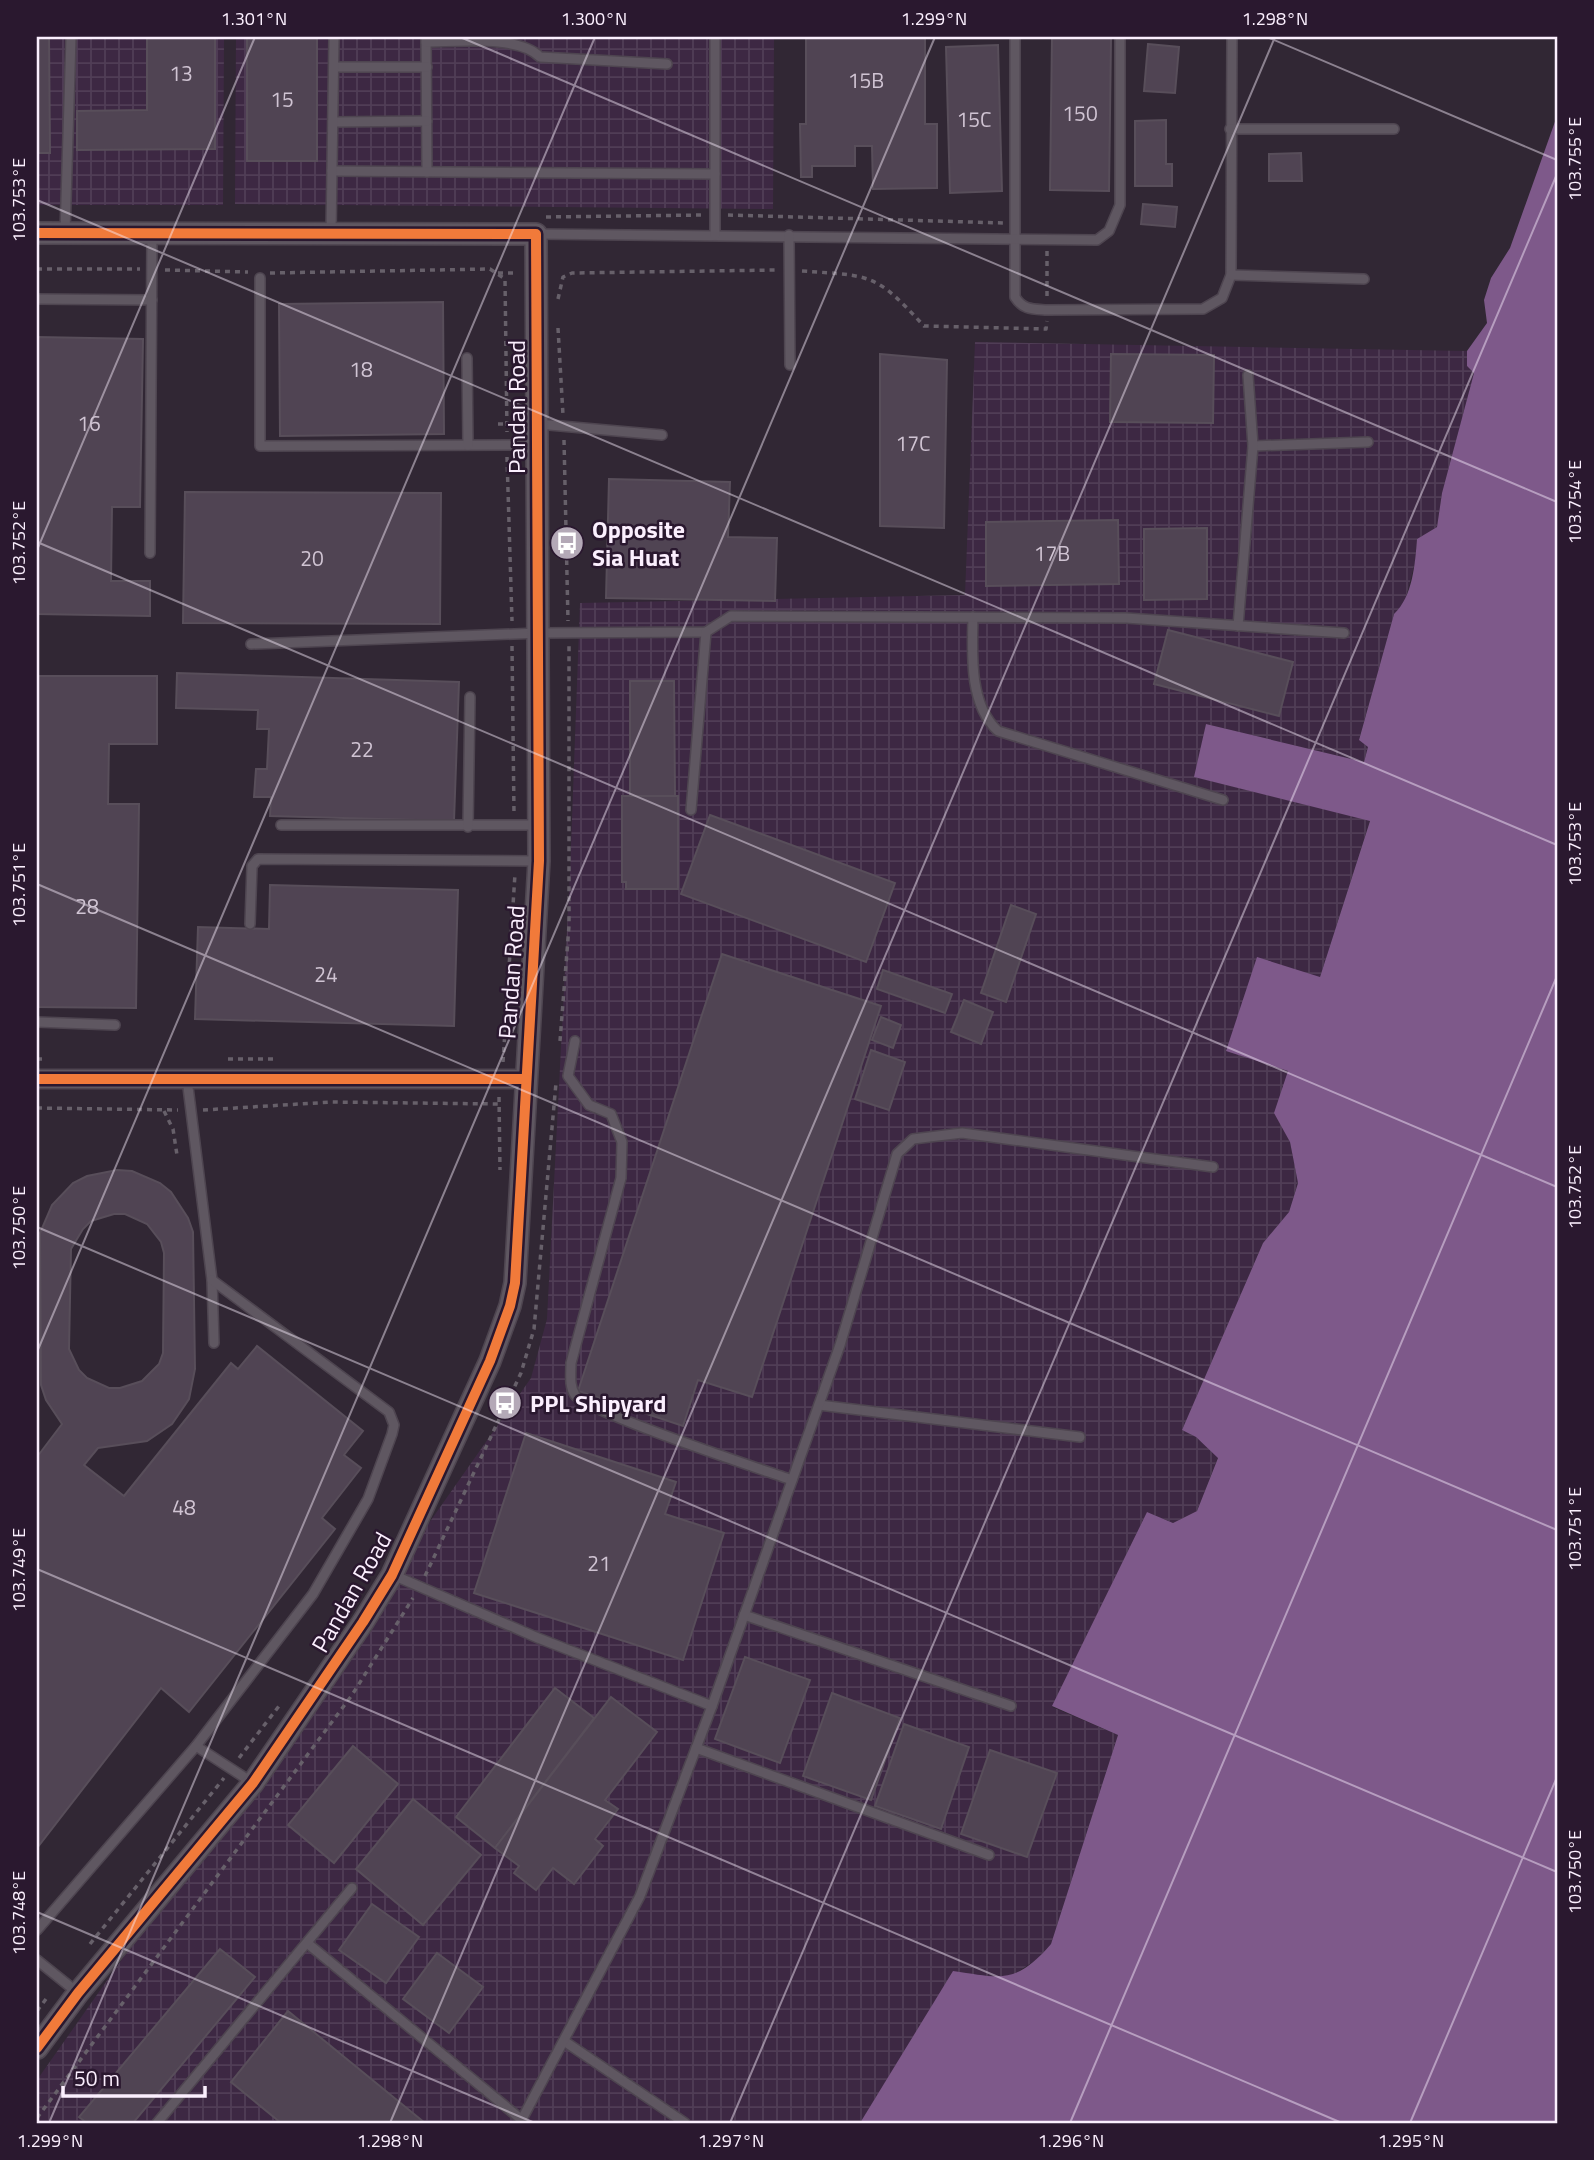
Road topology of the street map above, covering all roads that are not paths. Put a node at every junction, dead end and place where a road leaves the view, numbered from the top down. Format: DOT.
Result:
graph roads {
  1 [pos="71,37"];
  2 [pos="334,37"];
  3 [pos="715,37"];
  4 [pos="1015,37"];
  5 [pos="1120,37"];
  6 [pos="1231,37"];
  7 [pos="426,39"];
  8 [pos="667,64"];
  9 [pos="334,67"];
  10 [pos="427,67"];
  11 [pos="427,121"];
  12 [pos="333,122"];
  13 [pos="1230,129"];
  14 [pos="1394,129"];
  15 [pos="332,171"];
  16 [pos="427,172"];
  17 [pos="715,174"];
  18 [pos="37,233"];
  19 [pos="65,233"];
  20 [pos="152,233"];
  21 [pos="331,233"];
  22 [pos="537,234"];
  23 [pos="715,235"];
  24 [pos="789,235"];
  25 [pos="1014,240"];
  26 [pos="261,275"];
  27 [pos="1231,275"];
  28 [pos="1364,279"];
  29 [pos="37,299"];
  30 [pos="152,300"];
  31 [pos="467,358"];
  32 [pos="790,365"];
  33 [pos="1248,374"];
  34 [pos="537,435"];
  35 [pos="662,435"];
  36 [pos="1368,442"];
  37 [pos="468,445"];
  38 [pos="1253,446"];
  39 [pos="150,553"];
  40 [pos="973,617"];
  41 [pos="1238,626"];
  42 [pos="706,632"];
  43 [pos="1344,633"];
  44 [pos="539,634"];
  45 [pos="251,644"];
  46 [pos="470,697"];
  47 [pos="1223,800"];
  48 [pos="691,810"];
  49 [pos="281,825"];
  50 [pos="539,825"];
  51 [pos="468,827"];
  52 [pos="539,861"];
  53 [pos="250,924"];
  54 [pos="37,1022"];
  55 [pos="115,1024"];
  56 [pos="575,1041"];
  57 [pos="37,1079"];
  58 [pos="187,1079"];
  59 [pos="525,1079"];
  60 [pos="1213,1167"];
  61 [pos="212,1279"];
  62 [pos="214,1343"];
  63 [pos="819,1405"];
  64 [pos="1080,1437"];
  65 [pos="792,1480"];
  66 [pos="392,1575"];
  67 [pos="744,1615"];
  68 [pos="712,1706"];
  69 [pos="1011,1706"];
  70 [pos="196,1746"];
  71 [pos="696,1748"];
  72 [pos="253,1783"];
  73 [pos="989,1855"];
  74 [pos="352,1888"];
  75 [pos="37,1930"];
  76 [pos="307,1943"];
  77 [pos="37,1960"];
  78 [pos="78,1993"];
  79 [pos="564,2041"];
  80 [pos="37,2048"];
  81 [pos="521,2121"];
  82 [pos="157,2123"];
  83 [pos="685,2123"];
  1 -- 19 [label="lane"];
  2 -- 9 [label="lane"];
  3 -- 17 [label="lane"];
  4 -- 25 [label="lane"];
  5 -- 25 [label="lane"];
  6 -- 13 [label="lane"];
  7 -- 8 [label="lane"];
  7 -- 10 [label="lane"];
  9 -- 10 [label="lane"];
  9 -- 12 [label="lane"];
  10 -- 11 [label="lane"];
  11 -- 12 [label="lane"];
  11 -- 16 [label="lane"];
  12 -- 15 [label="lane"];
  13 -- 14 [label="lane"];
  13 -- 27 [label="lane"];
  15 -- 16 [label="lane"];
  15 -- 21 [label="lane"];
  16 -- 17 [label="lane"];
  17 -- 23 [label="lane"];
  18 -- 19 [label="street"];
  19 -- 20 [label="street"];
  20 -- 21 [label="street"];
  20 -- 30 [label="lane"];
  21 -- 22 [label="street"];
  22 -- 23 [label="lane"];
  22 -- 34 [label="street, Pandan Road"];
  23 -- 24 [label="lane"];
  24 -- 25 [label="lane"];
  24 -- 32 [label="lane"];
  25 -- 27 [label="lane"];
  26 -- 37 [label="lane"];
  27 -- 28 [label="lane"];
  29 -- 30 [label="lane"];
  30 -- 39 [label="lane"];
  31 -- 37 [label="lane"];
  33 -- 38 [label="lane"];
  34 -- 35 [label="lane"];
  34 -- 37 [label="lane"];
  34 -- 44 [label="street, Pandan Road"];
  36 -- 38 [label="lane"];
  38 -- 41 [label="lane"];
  40 -- 41 [label="lane"];
  40 -- 42 [label="lane"];
  40 -- 47 [label="lane"];
  41 -- 43 [label="lane"];
  42 -- 44 [label="lane"];
  42 -- 48 [label="lane"];
  44 -- 45 [label="lane"];
  44 -- 50 [label="street, Pandan Road"];
  46 -- 51 [label="lane"];
  49 -- 51 [label="lane"];
  50 -- 51 [label="lane"];
  50 -- 52 [label="street, Pandan Road"];
  52 -- 53 [label="lane"];
  52 -- 59 [label="street, Pandan Road"];
  54 -- 55 [label="lane"];
  56 -- 65 [label="lane"];
  57 -- 58 [label="street"];
  58 -- 59 [label="street"];
  58 -- 61 [label="lane"];
  59 -- 66 [label="street, Pandan Road"];
  60 -- 63 [label="lane"];
  61 -- 62 [label="lane"];
  61 -- 70 [label="lane"];
  63 -- 64 [label="lane"];
  63 -- 65 [label="lane"];
  65 -- 67 [label="lane"];
  66 -- 68 [label="lane"];
  66 -- 72 [label="street, Pandan Road"];
  67 -- 68 [label="lane"];
  67 -- 69 [label="lane"];
  68 -- 71 [label="lane"];
  70 -- 72 [label="lane"];
  70 -- 75 [label="lane"];
  71 -- 73 [label="lane"];
  71 -- 79 [label="lane"];
  72 -- 78 [label="street, Pandan Road"];
  74 -- 76 [label="lane"];
  76 -- 81 [label="lane"];
  76 -- 82 [label="lane"];
  77 -- 78 [label="lane"];
  78 -- 80 [label="street, Pandan Road"];
  79 -- 81 [label="lane"];
  79 -- 83 [label="lane"];
}
